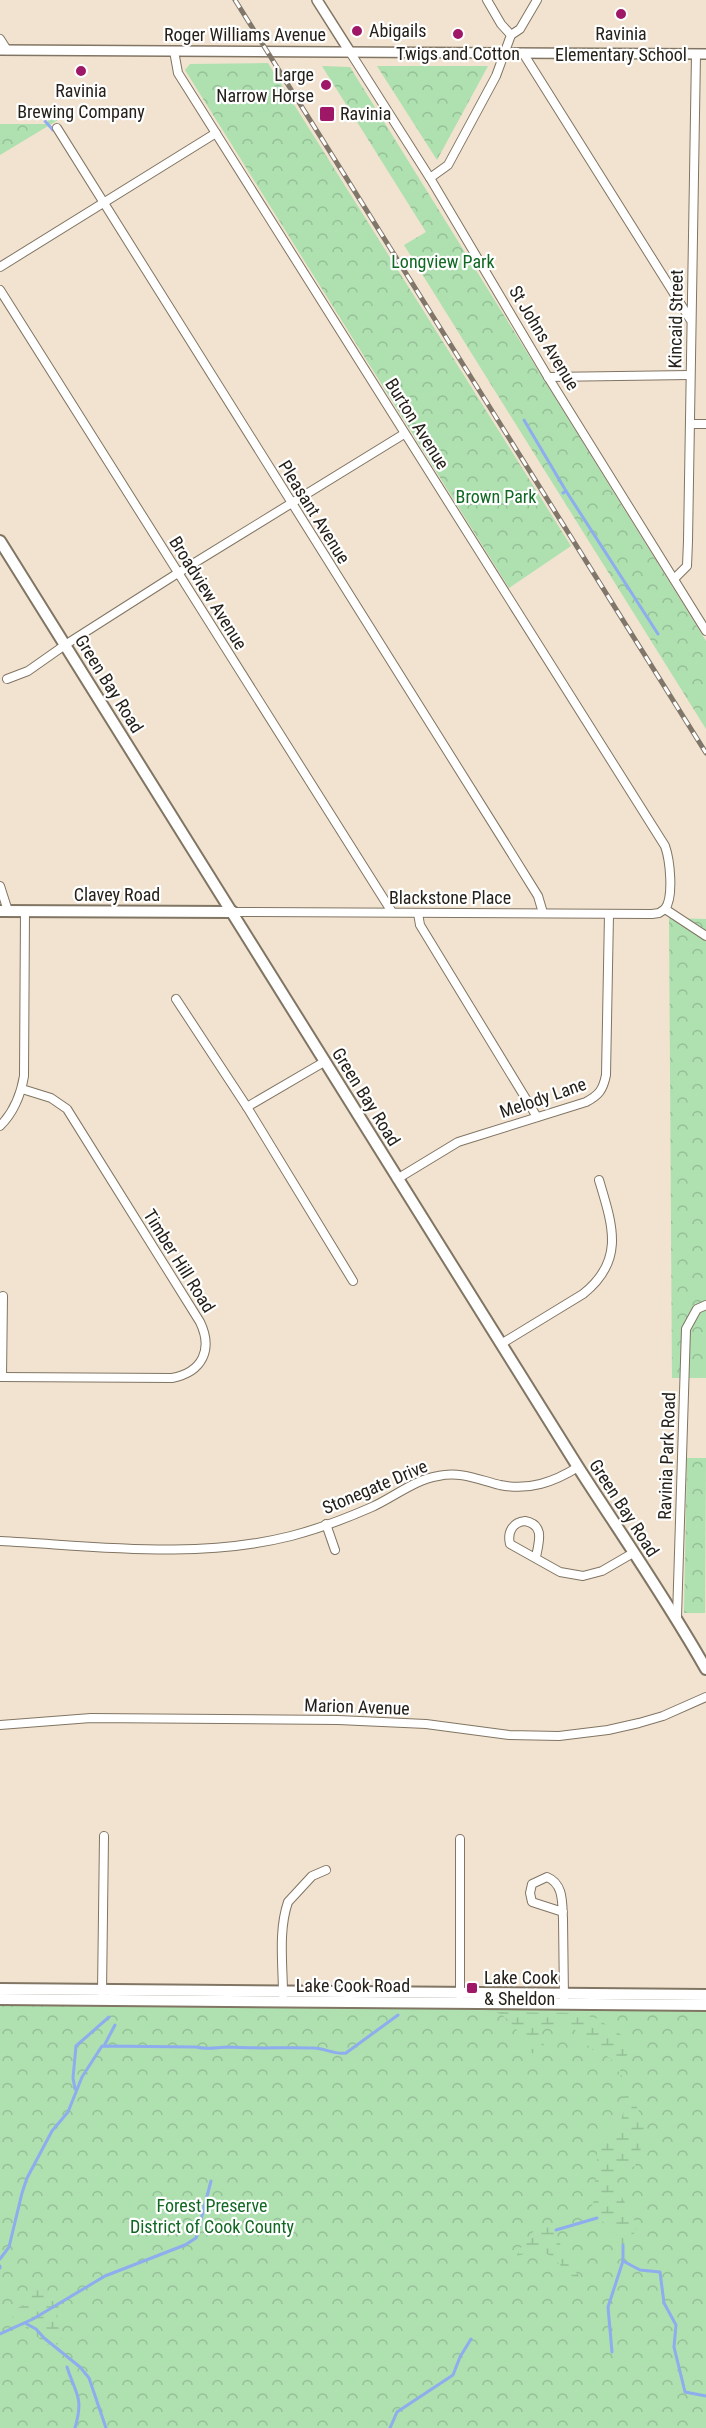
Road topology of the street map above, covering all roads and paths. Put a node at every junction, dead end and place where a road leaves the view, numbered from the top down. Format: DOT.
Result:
graph roads {
  1 [pos="317,0"];
  2 [pos="487,0"];
  3 [pos="537,0"];
  4 [pos="511,35"];
  5 [pos="0,39"];
  6 [pos="3,50"];
  7 [pos="174,51"];
  8 [pos="350,52"];
  9 [pos="504,53"];
  10 [pos="523,53"];
  11 [pos="696,54"];
  12 [pos="706,54"];
  13 [pos="57,128"];
  14 [pos="216,133"];
  15 [pos="430,178"];
  16 [pos="103,203"];
  17 [pos="0,267"];
  18 [pos="0,290"];
  19 [pos="691,321"];
  20 [pos="690,375"];
  21 [pos="548,377"];
  22 [pos="691,424"];
  23 [pos="706,424"];
  24 [pos="404,434"];
  25 [pos="292,504"];
  26 [pos="0,541"];
  27 [pos="178,573"];
  28 [pos="674,579"];
  29 [pos="706,630"];
  30 [pos="65,645"];
  31 [pos="7,679"];
  32 [pos="0,885"];
  33 [pos="665,909"];
  34 [pos="4,911"];
  35 [pos="25,911"];
  36 [pos="233,912"];
  37 [pos="392,912"];
  38 [pos="418,913"];
  39 [pos="543,914"];
  40 [pos="609,914"];
  41 [pos="706,936"];
  42 [pos="176,999"];
  43 [pos="324,1062"];
  44 [pos="22,1089"];
  45 [pos="247,1107"];
  46 [pos="537,1117"];
  47 [pos="0,1126"];
  48 [pos="397,1179"];
  49 [pos="599,1180"];
  50 [pos="353,1281"];
  51 [pos="3,1296"];
  52 [pos="706,1305"];
  53 [pos="501,1344"];
  54 [pos="1,1377"];
  55 [pos="578,1467"];
  56 [pos="326,1524"];
  57 [pos="0,1541"];
  58 [pos="335,1550"];
  59 [pos="633,1554"];
  60 [pos="536,1557"];
  61 [pos="677,1617"];
  62 [pos="706,1669"];
  63 [pos="706,1697"];
  64 [pos="0,1725"];
  65 [pos="104,1836"];
  66 [pos="460,1839"];
  67 [pos="326,1870"];
  68 [pos="563,1912"];
  69 [pos="0,1989"];
  70 [pos="102,1995"];
  71 [pos="706,1995"];
  72 [pos="283,1997"];
  73 [pos="460,1998"];
  74 [pos="564,1998"];
  75 [pos="0,1999"];
  76 [pos="706,2006"];
  1 -- 8 [label="street, St Johns Avenue"];
  2 -- 4 [label="street"];
  3 -- 4 [label="street"];
  4 -- 9 [label="street"];
  5 -- 6 [label="street"];
  6 -- 7 [label="street, Roger Williams Avenue"];
  7 -- 8 [label="street, Roger Williams Avenue"];
  7 -- 14 [label="street, Burton Avenue"];
  8 -- 9 [label="street, Roger Williams Avenue"];
  8 -- 15 [label="street, St Johns Avenue"];
  9 -- 10 [label="street, Roger Williams Avenue"];
  9 -- 15 [label="street"];
  10 -- 11 [label="street, Roger Williams Avenue"];
  10 -- 19 [label="street"];
  11 -- 12 [label="street, Roger Williams Avenue"];
  11 -- 19 [label="street, Kincaid Street"];
  13 -- 16 [label="street, Pleasant Avenue"];
  14 -- 16 [label="street"];
  14 -- 24 [label="street, Burton Avenue"];
  15 -- 21 [label="street, St Johns Avenue"];
  16 -- 17 [label="street"];
  16 -- 25 [label="street, Pleasant Avenue"];
  18 -- 27 [label="street, Broadview Avenue"];
  19 -- 20 [label="street, Kincaid Street"];
  20 -- 21 [label="street"];
  20 -- 22 [label="street, Kincaid Street"];
  21 -- 28 [label="street, St Johns Avenue"];
  22 -- 23 [label="street"];
  22 -- 28 [label="street, Kincaid Street"];
  24 -- 25 [label="street"];
  24 -- 33 [label="street, Burton Avenue"];
  25 -- 27 [label="street"];
  25 -- 39 [label="street, Pleasant Avenue"];
  26 -- 30 [label="main road, Green Bay Road"];
  27 -- 30 [label="street"];
  27 -- 37 [label="street, Broadview Avenue"];
  28 -- 29 [label="street, St Johns Avenue"];
  30 -- 31 [label="street"];
  30 -- 36 [label="main road, Green Bay Road"];
  32 -- 34 [label="street"];
  33 -- 40 [label="street, Blackstone Place"];
  33 -- 41 [label="street"];
  34 -- 35 [label="main road, Clavey Road"];
  35 -- 36 [label="main road, Clavey Road"];
  35 -- 44 [label="street"];
  36 -- 37 [label="street, Blackstone Place"];
  36 -- 43 [label="main road, Green Bay Road"];
  37 -- 38 [label="street, Blackstone Place"];
  38 -- 39 [label="street, Blackstone Place"];
  38 -- 46 [label="street"];
  39 -- 40 [label="street, Blackstone Place"];
  40 -- 46 [label="street, Melody Lane"];
  42 -- 45 [label="street"];
  43 -- 45 [label="street"];
  43 -- 48 [label="main road, Green Bay Road"];
  44 -- 47 [label="street"];
  44 -- 54 [label="street, Timber Hill Road"];
  45 -- 50 [label="street"];
  46 -- 48 [label="street, Melody Lane"];
  48 -- 53 [label="main road, Green Bay Road"];
  49 -- 53 [label="street"];
  51 -- 54 [label="street"];
  52 -- 61 [label="street, Ravinia Park Road"];
  53 -- 55 [label="main road, Green Bay Road"];
  55 -- 56 [label="street, Stonegate Drive"];
  55 -- 59 [label="main road, Green Bay Road"];
  56 -- 57 [label="street, Stonegate Drive"];
  56 -- 58 [label="street"];
  59 -- 60 [label="street"];
  59 -- 61 [label="main road, Green Bay Road"];
  60 -- 60 [label="street"];
  61 -- 62 [label="main road, Green Bay Road"];
  63 -- 64 [label="street, Marion Avenue"];
  65 -- 70 [label="street"];
  66 -- 73 [label="street"];
  67 -- 72 [label="street"];
  68 -- 68 [label="street"];
  68 -- 74 [label="street"];
  69 -- 70 [label="main road, Lake Cook Road"];
  70 -- 72 [label="main road, Lake Cook Road"];
  70 -- 75 [label="main road, Lake Cook Road"];
  71 -- 74 [label="main road, Lake Cook Road"];
  72 -- 73 [label="main road, Lake Cook Road"];
  73 -- 74 [label="main road, Lake Cook Road"];
  74 -- 76 [label="main road, Lake Cook Road"];
}
